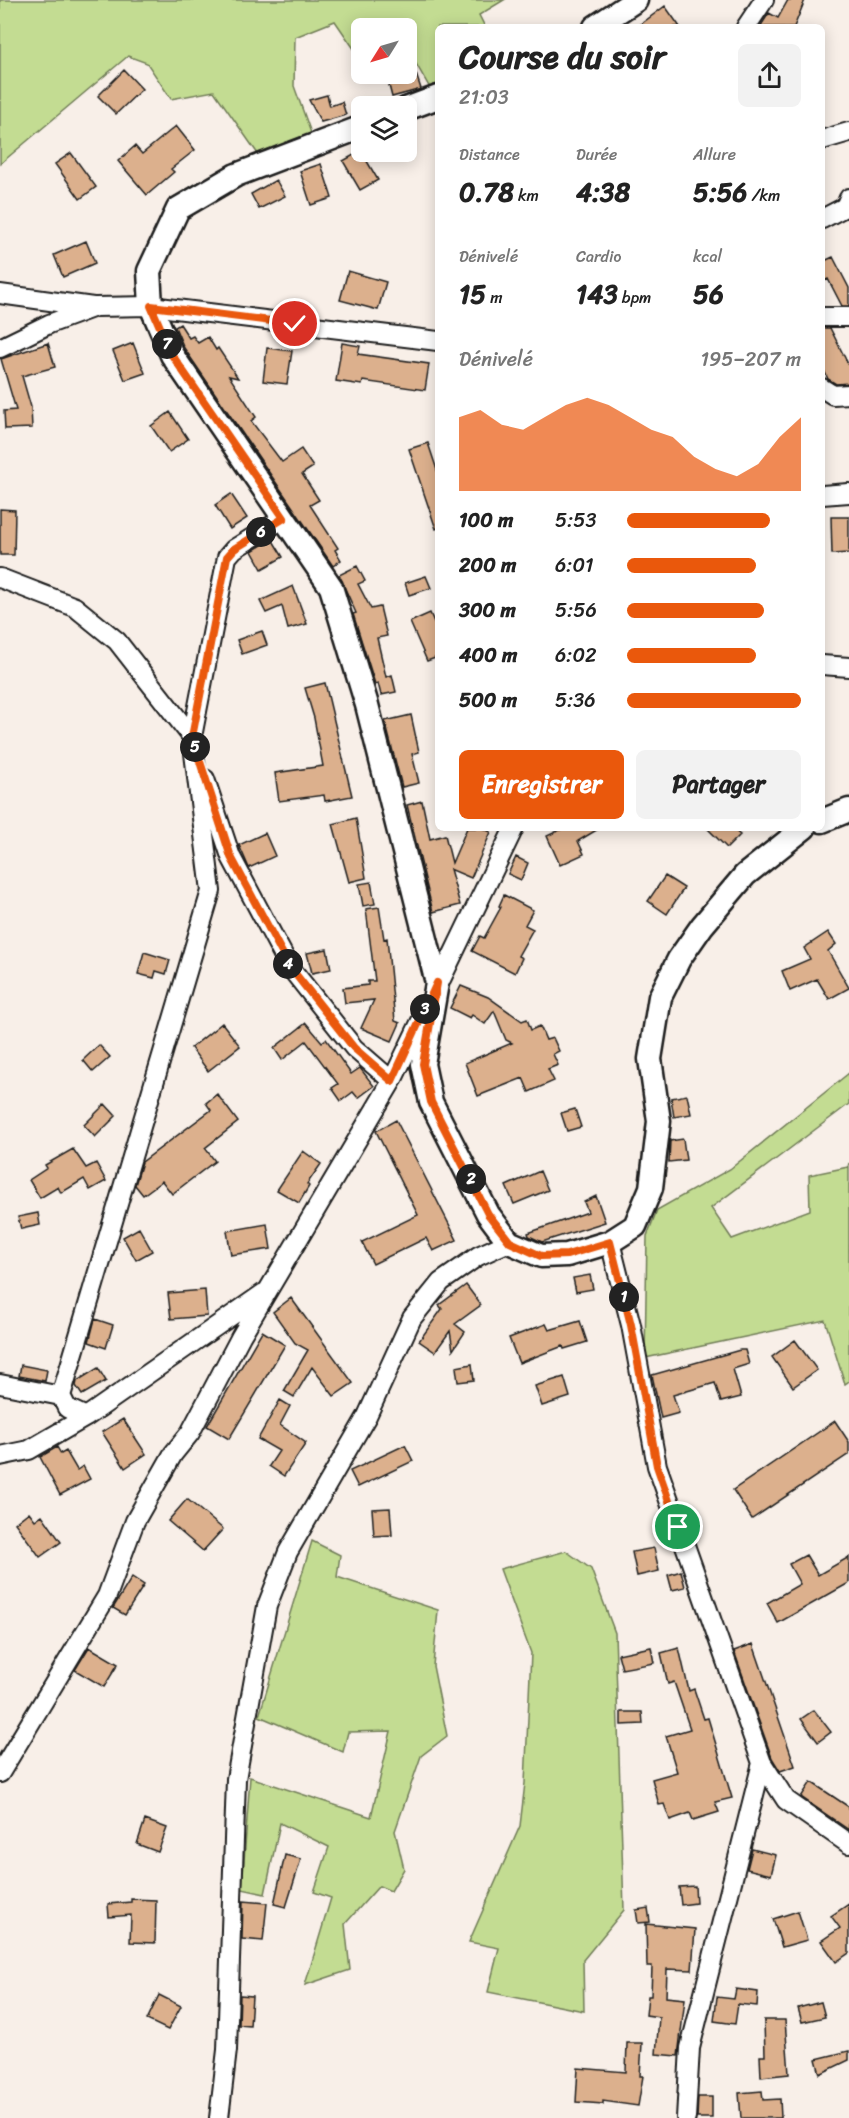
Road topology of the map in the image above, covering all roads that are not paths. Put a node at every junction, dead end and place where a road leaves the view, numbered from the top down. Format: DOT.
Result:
graph roads {
  1 [pos="636,0"];
  2 [pos="764,0"];
  3 [pos="600,24"];
  4 [pos="748,24"];
  5 [pos="435,98"];
  6 [pos="417,106"];
  7 [pos="351,131"];
  8 [pos="849,132"];
  9 [pos="825,139"];
  10 [pos="849,198"];
  11 [pos="825,217"];
  12 [pos="0,294"];
  13 [pos="151,306"];
  14 [pos="94,307"];
  15 [pos="825,317"];
  16 [pos="849,317"];
  17 [pos="435,341"];
  18 [pos="0,348"];
  19 [pos="825,390"];
  20 [pos="849,394"];
  21 [pos="849,493"];
  22 [pos="825,495"];
  23 [pos="284,518"];
  24 [pos="0,578"];
  25 [pos="825,665"];
  26 [pos="849,667"];
  27 [pos="192,737"];
  28 [pos="849,810"];
  29 [pos="825,819"];
  30 [pos="513,831"];
  31 [pos="800,831"];
  32 [pos="437,983"];
  33 [pos="392,1081"];
  34 [pos="510,1242"];
  35 [pos="610,1242"];
  36 [pos="270,1289"];
  37 [pos="0,1384"];
  38 [pos="61,1396"];
  39 [pos="86,1417"];
  40 [pos="0,1456"];
  41 [pos="762,1763"];
  42 [pos="0,1773"];
  43 [pos="849,1844"];
  44 [pos="219,2118"];
  45 [pos="686,2118"];
  1 -- 3 [label="main road"];
  2 -- 4 [label="street"];
  5 -- 6 [label="main road"];
  7 -- 13 [label="main road"];
  8 -- 9 [label="street"];
  10 -- 11 [label="street"];
  12 -- 14 [label="street"];
  13 -- 14 [label="street"];
  13 -- 17 [label="street"];
  13 -- 23 [label="main road"];
  14 -- 18 [label="street"];
  15 -- 16 [label="street"];
  19 -- 20 [label="street"];
  21 -- 22 [label="street"];
  23 -- 27 [label="street"];
  23 -- 32 [label="main road"];
  24 -- 27 [label="street"];
  25 -- 26 [label="street"];
  27 -- 33 [label="street"];
  27 -- 38 [label="street"];
  28 -- 29 [label="main road"];
  30 -- 32 [label="street"];
  31 -- 35 [label="main road"];
  32 -- 33 [label="street"];
  32 -- 34 [label="main road"];
  33 -- 36 [label="street"];
  34 -- 35 [label="main road"];
  34 -- 44 [label="street"];
  35 -- 41 [label="street"];
  36 -- 39 [label="street"];
  36 -- 42 [label="street"];
  37 -- 38 [label="street"];
  38 -- 39 [label="street"];
  39 -- 40 [label="street"];
  41 -- 43 [label="street"];
  41 -- 45 [label="street"];
}
